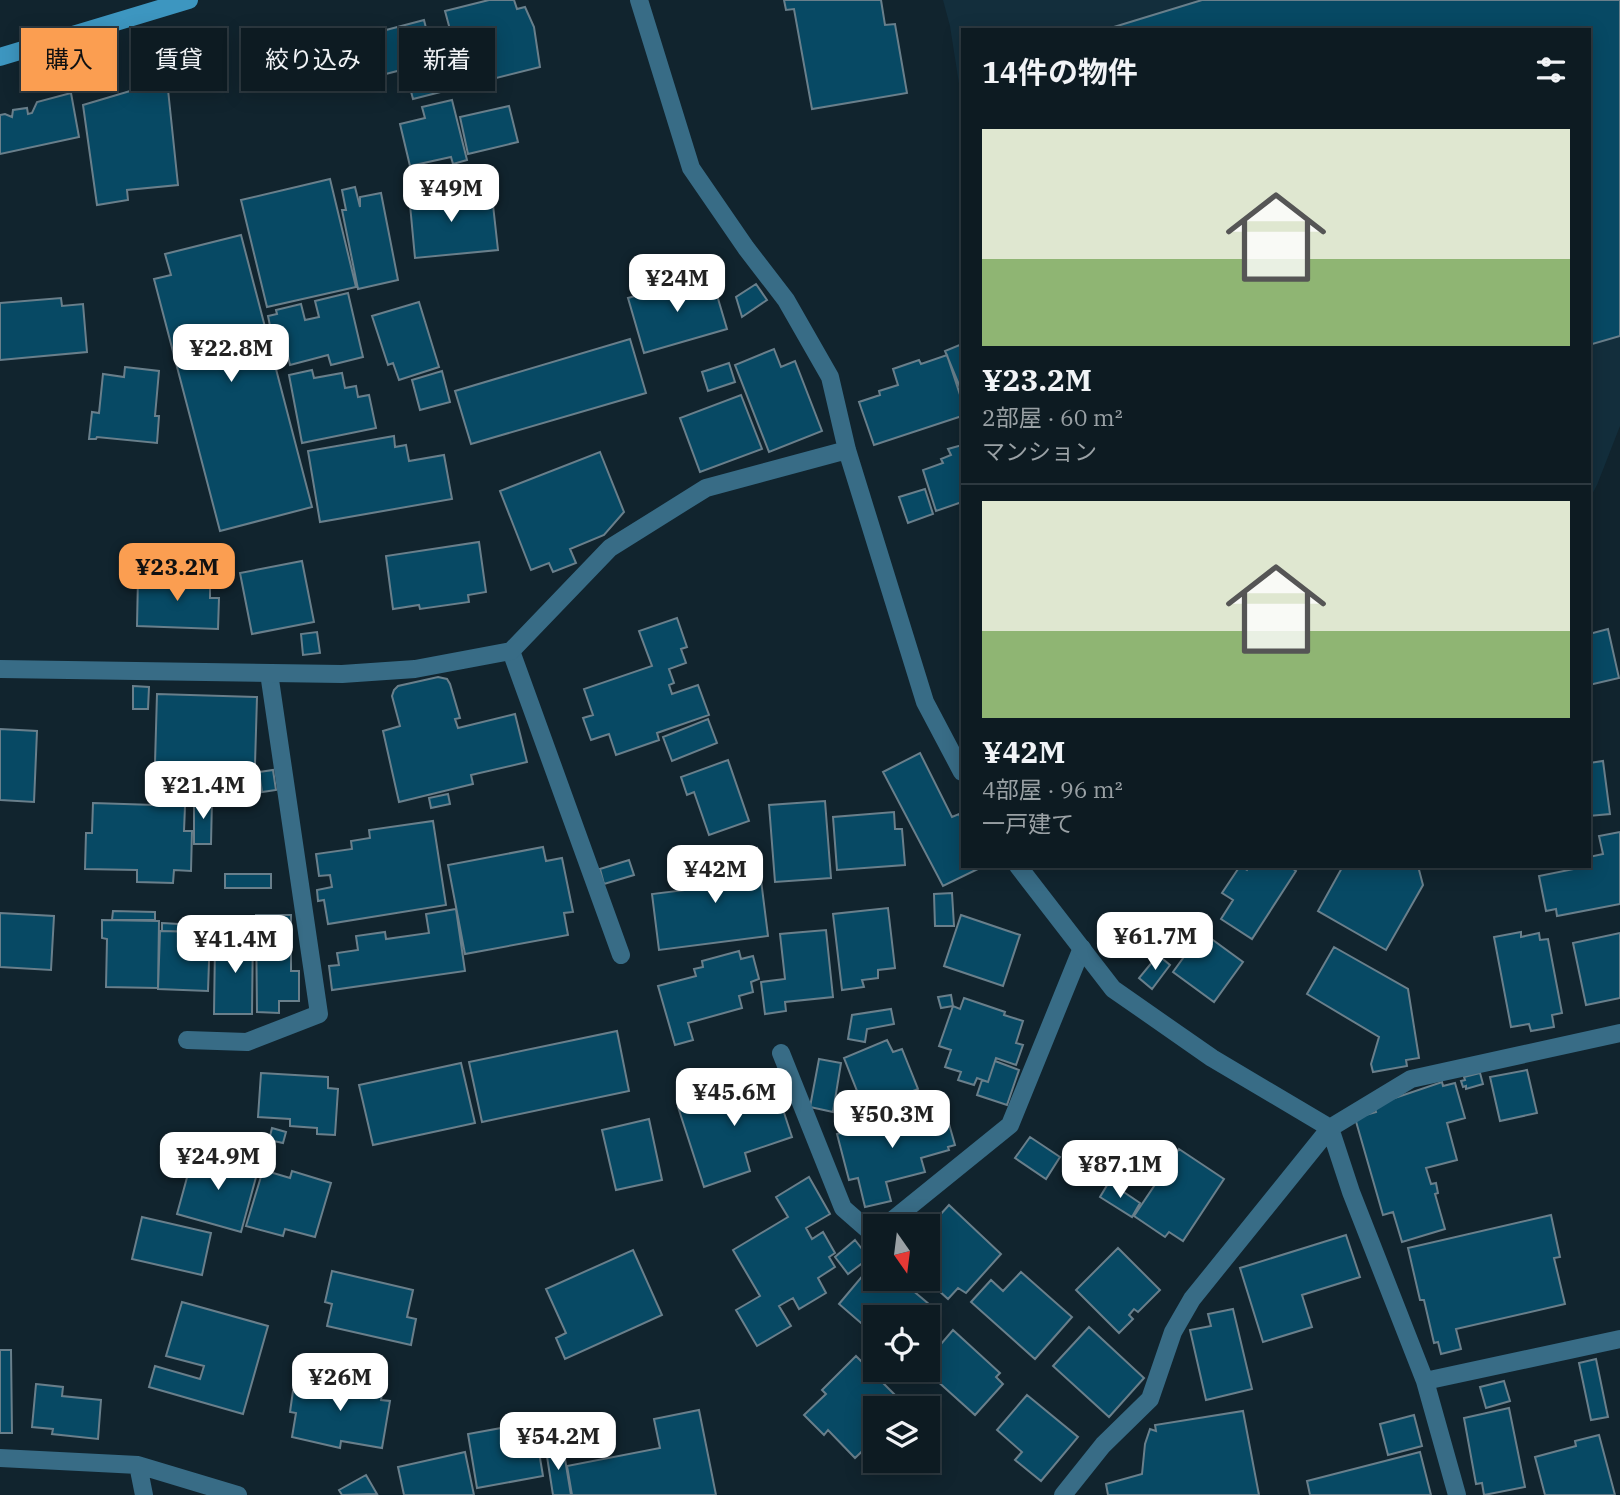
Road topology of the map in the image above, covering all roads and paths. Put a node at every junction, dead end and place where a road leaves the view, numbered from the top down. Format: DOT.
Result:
graph roads {
  1 [pos="189,0"];
  2 [pos="639,0"];
  3 [pos="0,57"];
  4 [pos="847,450"];
  5 [pos="511,651"];
  6 [pos="0,669"];
  7 [pos="269,673"];
  8 [pos="961,770"];
  9 [pos="1020,868"];
  10 [pos="1082,948"];
  11 [pos="621,955"];
  12 [pos="1620,1033"];
  13 [pos="187,1040"];
  14 [pos="781,1053"];
  15 [pos="1330,1128"];
  16 [pos="900,1214"];
  17 [pos="863,1226"];
  18 [pos="1620,1339"];
  19 [pos="1425,1381"];
  20 [pos="0,1458"];
  21 [pos="138,1465"];
  22 [pos="144,1495"];
  23 [pos="238,1495"];
  24 [pos="1063,1495"];
  25 [pos="1457,1495"];
  1 -- 3 [label="main road"];
  2 -- 4 [label="street"];
  4 -- 5 [label="street"];
  4 -- 8 [label="street"];
  5 -- 7 [label="street"];
  5 -- 11 [label="street"];
  6 -- 7 [label="street"];
  7 -- 13 [label="street"];
  9 -- 10 [label="street"];
  10 -- 15 [label="street"];
  10 -- 16 [label="street"];
  12 -- 15 [label="street"];
  14 -- 17 [label="street"];
  15 -- 19 [label="street"];
  15 -- 24 [label="street"];
  18 -- 19 [label="street"];
  19 -- 25 [label="street"];
  20 -- 21 [label="street"];
  21 -- 22 [label="street"];
  21 -- 23 [label="street"];
}
